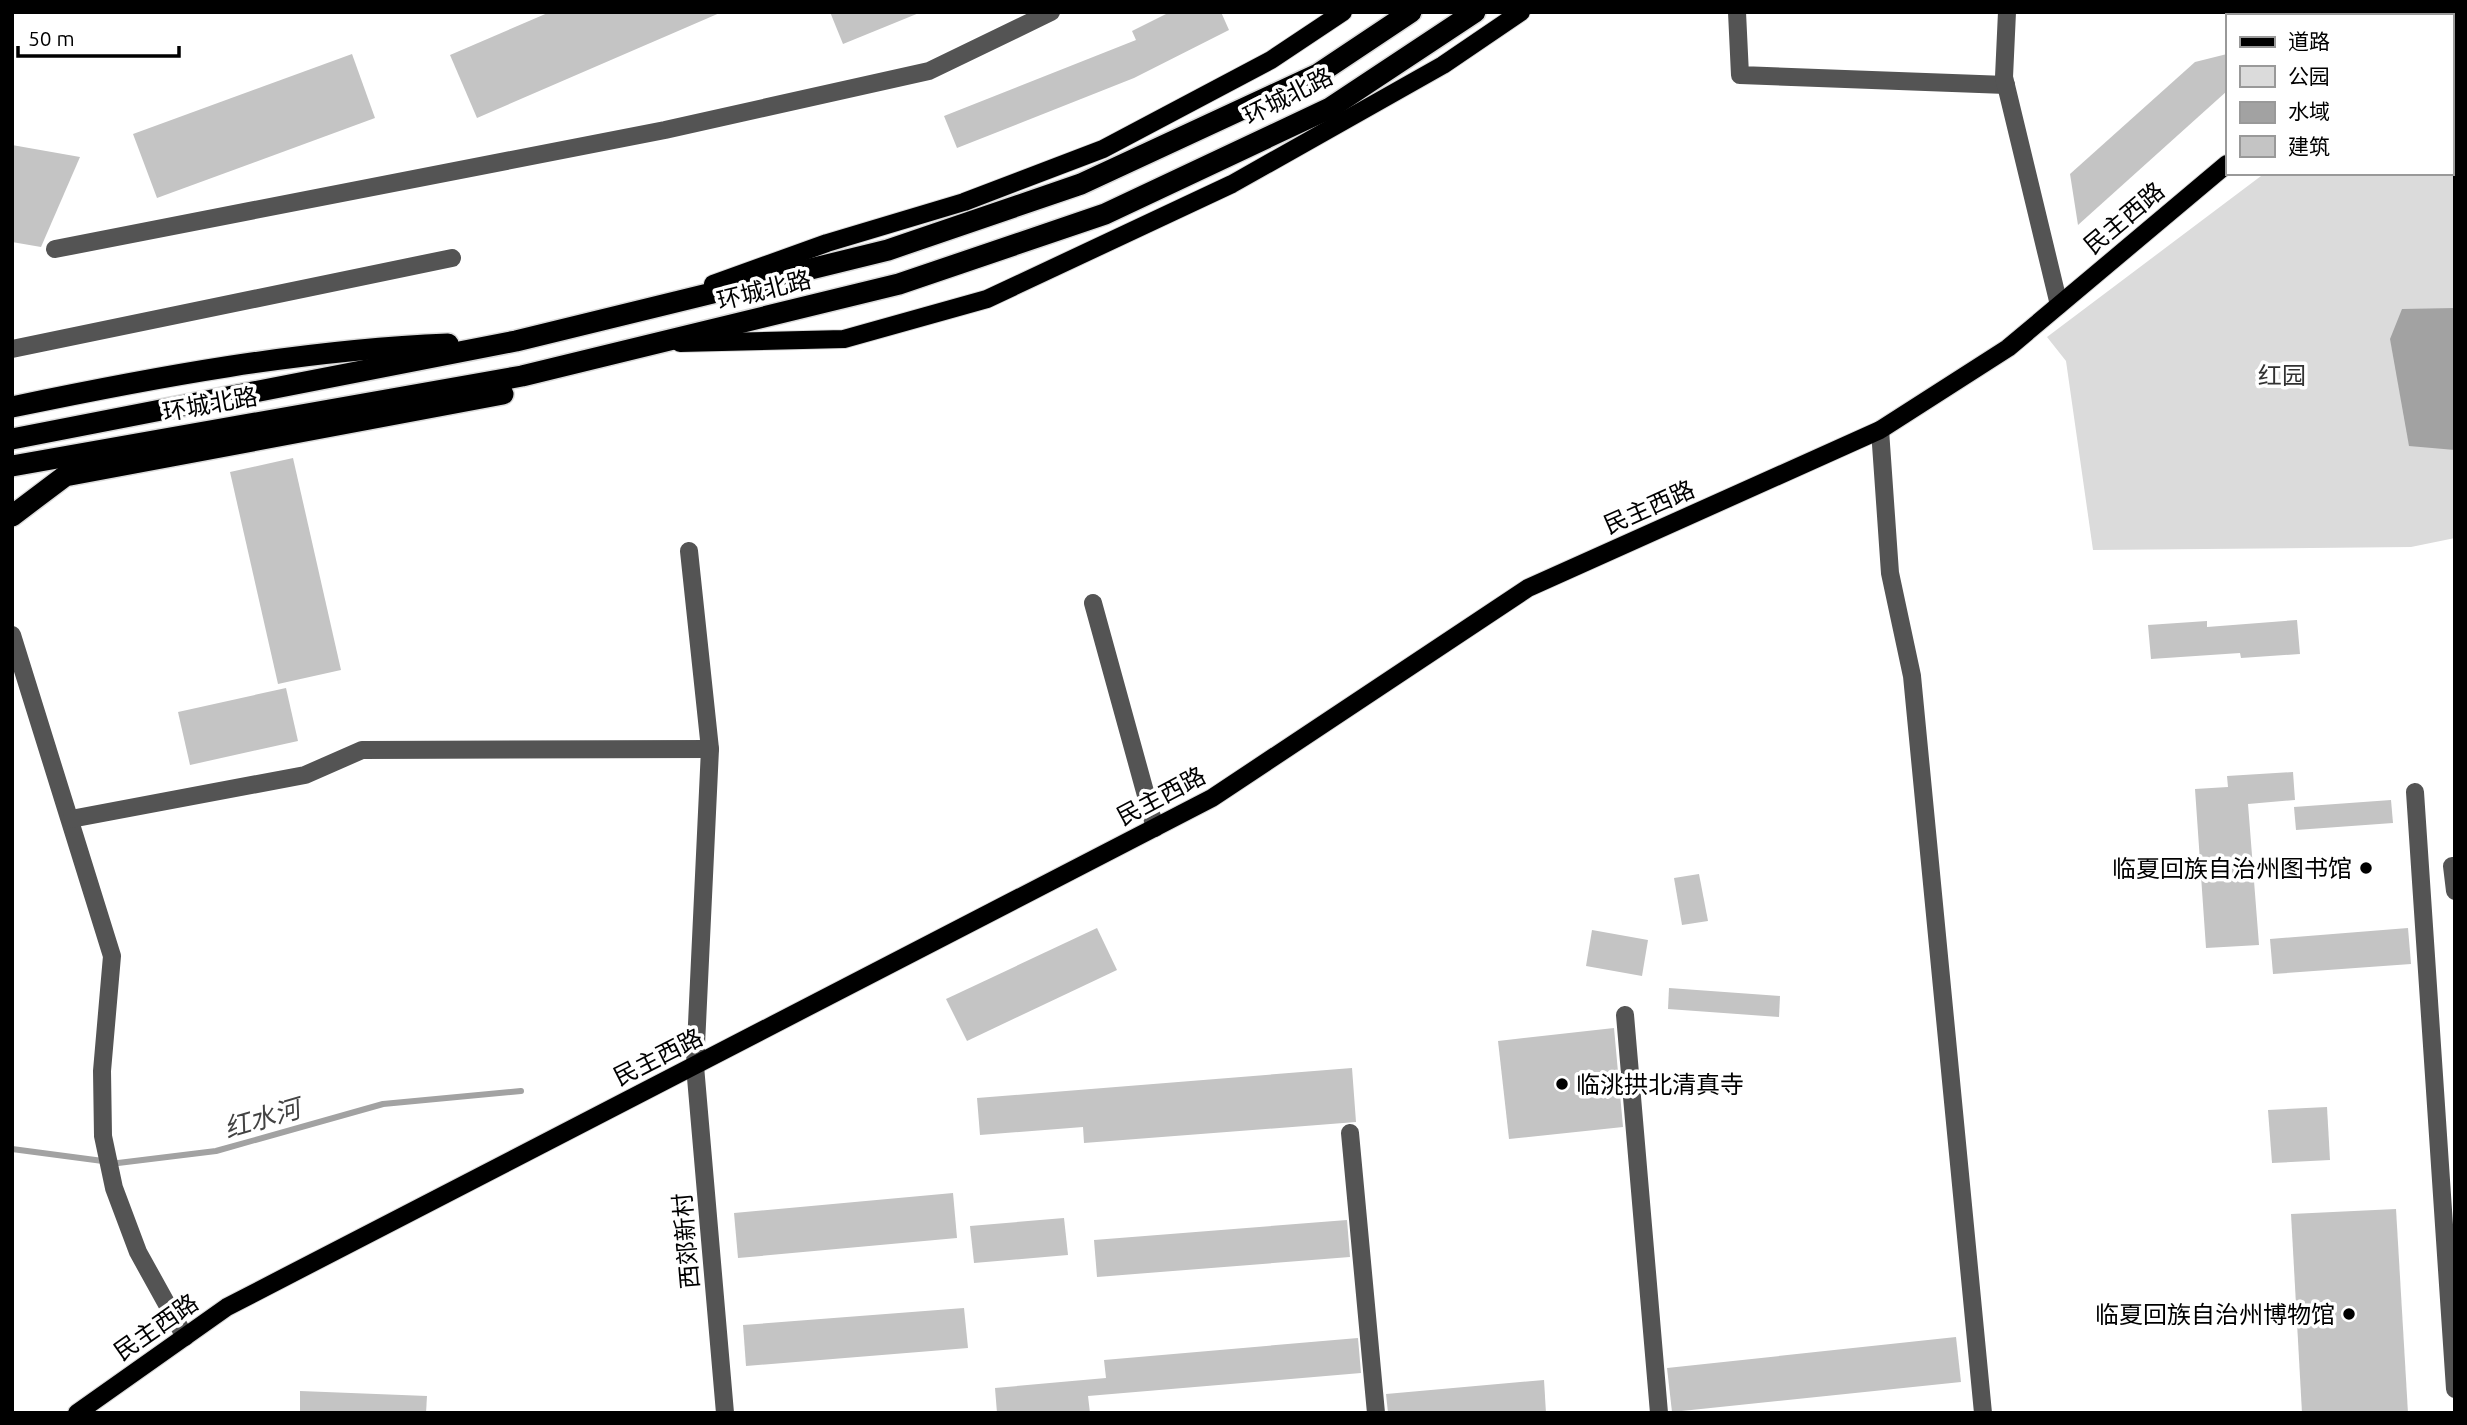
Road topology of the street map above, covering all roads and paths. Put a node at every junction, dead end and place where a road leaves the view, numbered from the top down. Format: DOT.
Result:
graph roads {
  1 [pos="1051,12"];
  2 [pos="1343,12"];
  3 [pos="1410,12"];
  4 [pos="1475,12"];
  5 [pos="1521,12"];
  6 [pos="1737,12"];
  7 [pos="2007,12"];
  8 [pos="2006,85"];
  9 [pos="2226,165"];
  10 [pos="55,249"];
  11 [pos="452,258"];
  12 [pos="2059,305"];
  13 [pos="640,311"];
  14 [pos="516,341"];
  15 [pos="652,344"];
  16 [pos="12,349"];
  17 [pos="604,356"];
  18 [pos="12,407"];
  19 [pos="1880,430"];
  20 [pos="12,439"];
  21 [pos="12,466"];
  22 [pos="12,516"];
  23 [pos="689,551"];
  24 [pos="1093,603"];
  25 [pos="12,635"];
  26 [pos="710,749"];
  27 [pos="2415,792"];
  28 [pos="71,819"];
  29 [pos="1155,828"];
  30 [pos="2455,866"];
  31 [pos="2455,891"];
  32 [pos="1625,1015"];
  33 [pos="695,1066"];
  34 [pos="1350,1133"];
  35 [pos="185,1337"];
  36 [pos="2455,1389"];
  37 [pos="77,1413"];
  38 [pos="725,1413"];
  39 [pos="1377,1413"];
  40 [pos="1659,1413"];
  41 [pos="1983,1413"];
  1 -- 10 [label="street"];
  2 -- 13 [label="main road"];
  3 -- 13 [label="highway, 环城北路"];
  4 -- 15 [label="highway, 环城北路"];
  5 -- 15 [label="main road"];
  6 -- 8 [label="street"];
  7 -- 8 [label="street"];
  8 -- 12 [label="street"];
  9 -- 12 [label="main road, 民主西路"];
  11 -- 16 [label="street"];
  12 -- 19 [label="main road, 民主西路"];
  13 -- 14 [label="highway, 环城北路"];
  14 -- 18 [label="highway"];
  14 -- 20 [label="highway, 环城北路"];
  15 -- 17 [label="highway, 环城北路"];
  17 -- 21 [label="highway, 环城北路"];
  17 -- 22 [label="highway"];
  19 -- 29 [label="main road, 民主西路"];
  19 -- 41 [label="street"];
  23 -- 26 [label="street, 西郊新村"];
  24 -- 29 [label="street"];
  25 -- 28 [label="street"];
  26 -- 28 [label="street"];
  26 -- 33 [label="street, 西郊新村"];
  27 -- 36 [label="street"];
  28 -- 35 [label="street"];
  29 -- 33 [label="main road, 民主西路"];
  30 -- 31 [label="street"];
  32 -- 40 [label="street"];
  33 -- 35 [label="main road, 民主西路"];
  33 -- 38 [label="street, 西郊新村"];
  34 -- 39 [label="street"];
  35 -- 37 [label="main road, 民主西路"];
}
